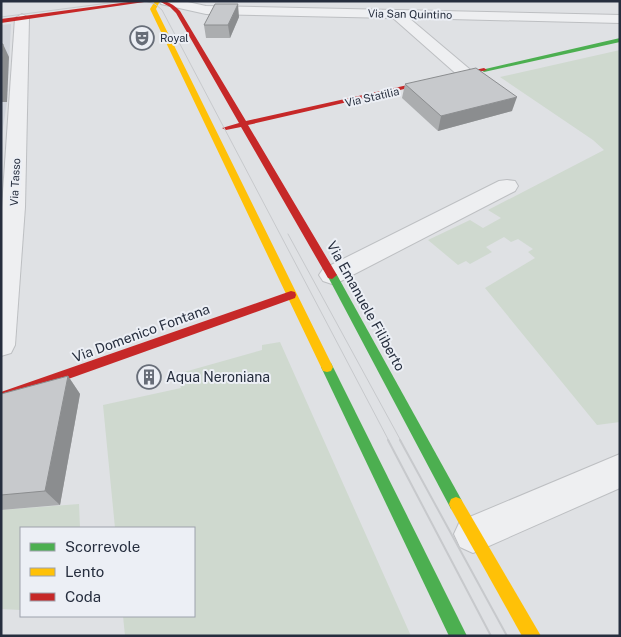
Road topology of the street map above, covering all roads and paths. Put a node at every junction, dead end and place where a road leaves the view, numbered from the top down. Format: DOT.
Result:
graph roads {
  1 [pos="88,1"];
  2 [pos="149,1"];
  3 [pos="161,1"];
  4 [pos="465,1"];
  5 [pos="200,9"];
  6 [pos="24,11"];
  7 [pos="178,12"];
  8 [pos="1,13"];
  9 [pos="396,14"];
  10 [pos="461,15"];
  11 [pos="620,19"];
  12 [pos="1,21"];
  13 [pos="620,40"];
  14 [pos="466,75"];
  15 [pos="244,125"];
  16 [pos="212,131"];
  17 [pos="507,186"];
  18 [pos="7,208"];
  19 [pos="332,275"];
  20 [pos="291,295"];
  21 [pos="1,345"];
  22 [pos="1,398"];
  23 [pos="620,471"];
  24 [pos="473,534"];
  25 [pos="458,636"];
  26 [pos="532,636"];
  1 -- 6 [label="main road"];
  2 -- 6 [label="main road"];
  3 -- 5 [label="street, Via San Quintino"];
  3 -- 7 [label="main road, Via Emanuele Filiberto"];
  3 -- 16 [label="main road"];
  4 -- 10 [label="street"];
  5 -- 7 [label="street, Via San Quintino"];
  5 -- 9 [label="street, Via San Quintino"];
  6 -- 8 [label="main road"];
  6 -- 12 [label="main road"];
  6 -- 18 [label="street, Via Tasso"];
  7 -- 15 [label="main road, Via Emanuele Filiberto"];
  9 -- 10 [label="street, Via San Quintino"];
  9 -- 14 [label="street"];
  10 -- 11 [label="street, Via San Quintino"];
  13 -- 14 [label="main road, Via Statilia"];
  14 -- 15 [label="main road, Via Statilia"];
  15 -- 16 [label="main road, Via Statilia"];
  15 -- 19 [label="main road, Via Emanuele Filiberto"];
  16 -- 20 [label="main road"];
  17 -- 19 [label="street"];
  18 -- 21 [label="street, Via Tasso"];
  19 -- 24 [label="main road, Via Emanuele Filiberto"];
  20 -- 22 [label="main road, Via Domenico Fontana"];
  20 -- 25 [label="main road"];
  23 -- 24 [label="street"];
  24 -- 26 [label="main road, Via Emanuele Filiberto"];
}
